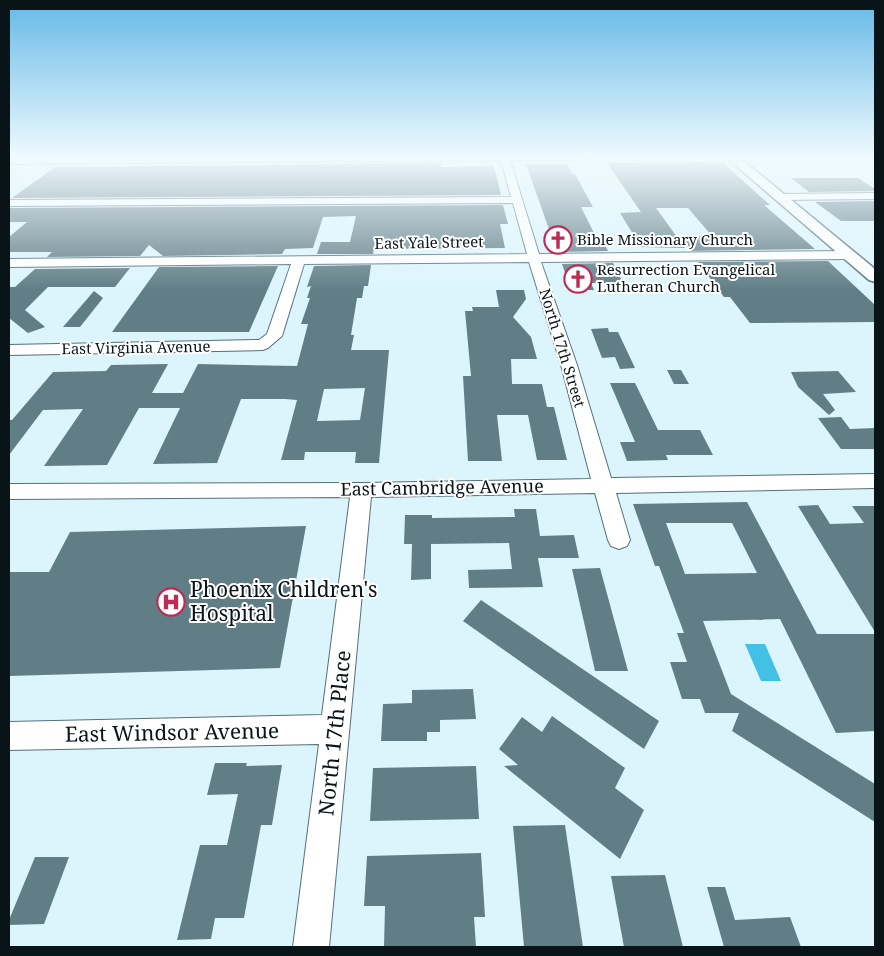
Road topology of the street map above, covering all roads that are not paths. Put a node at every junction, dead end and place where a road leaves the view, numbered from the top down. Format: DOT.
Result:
graph roads {
  1 [pos="244,202"];
  2 [pos="518,202"];
  3 [pos="786,202"];
  4 [pos="9,203"];
  5 [pos="849,254"];
  6 [pos="534,258"];
  7 [pos="299,260"];
  8 [pos="9,263"];
  9 [pos="875,277"];
  10 [pos="9,350"];
  11 [pos="875,481"];
  12 [pos="603,484"];
  13 [pos="361,490"];
  14 [pos="9,491"];
  15 [pos="619,540"];
  16 [pos="336,729"];
  17 [pos="9,736"];
  18 [pos="311,947"];
  1 -- 4 [label="street"];
  2 -- 6 [label="street, North 17th Street"];
  3 -- 5 [label="main road"];
  5 -- 6 [label="street, East Yale Street"];
  5 -- 9 [label="main road"];
  6 -- 7 [label="street, East Yale Street"];
  6 -- 12 [label="street, North 17th Street"];
  7 -- 8 [label="street, East Yale Street"];
  7 -- 10 [label="street, East Virginia Avenue"];
  11 -- 12 [label="street, East Cambridge Avenue"];
  12 -- 13 [label="street, East Cambridge Avenue"];
  12 -- 15 [label="street, North 17th Street"];
  13 -- 14 [label="street, East Cambridge Avenue"];
  13 -- 16 [label="street, North 17th Place"];
  16 -- 17 [label="street, East Windsor Avenue"];
  16 -- 18 [label="street, North 17th Place"];
}
